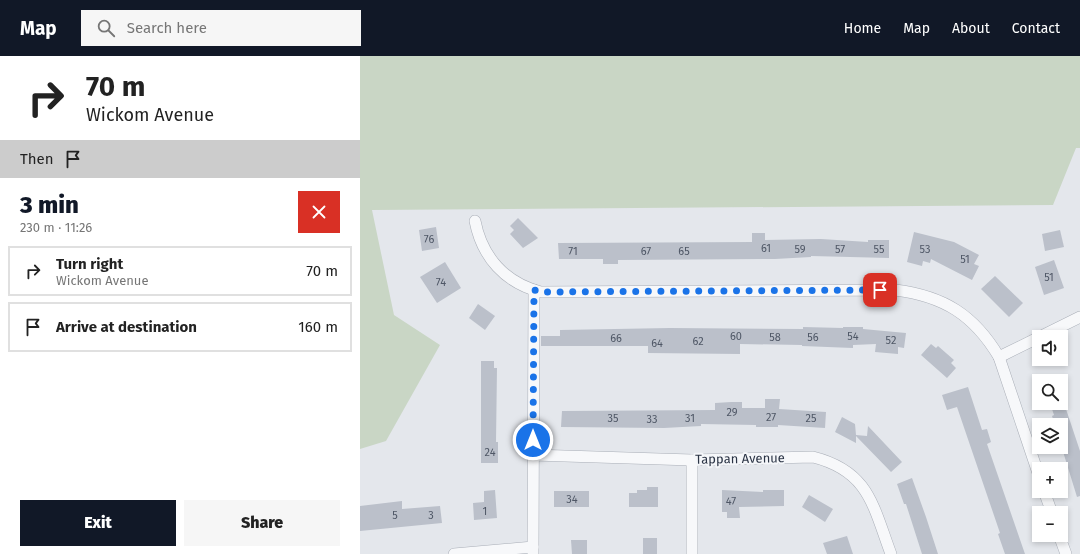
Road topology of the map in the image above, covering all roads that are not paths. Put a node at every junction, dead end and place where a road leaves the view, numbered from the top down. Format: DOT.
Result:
graph roads {
  1 [pos="475,221"];
  2 [pos="534,290"];
  3 [pos="1080,317"];
  4 [pos="999,357"];
  5 [pos="533,455"];
  6 [pos="692,460"];
  7 [pos="1034,462"];
  8 [pos="1062,542"];
  9 [pos="533,550"];
  10 [pos="454,554"];
  11 [pos="692,554"];
  12 [pos="891,554"];
  13 [pos="1066,554"];
  1 -- 2 [label="street"];
  2 -- 4 [label="street"];
  2 -- 5 [label="street"];
  3 -- 4 [label="street"];
  4 -- 7 [label="street"];
  5 -- 6 [label="street, Tappan Avenue"];
  5 -- 9 [label="street"];
  6 -- 11 [label="street"];
  6 -- 12 [label="street, Tappan Avenue"];
  8 -- 13 [label="street"];
  9 -- 10 [label="street"];
}
